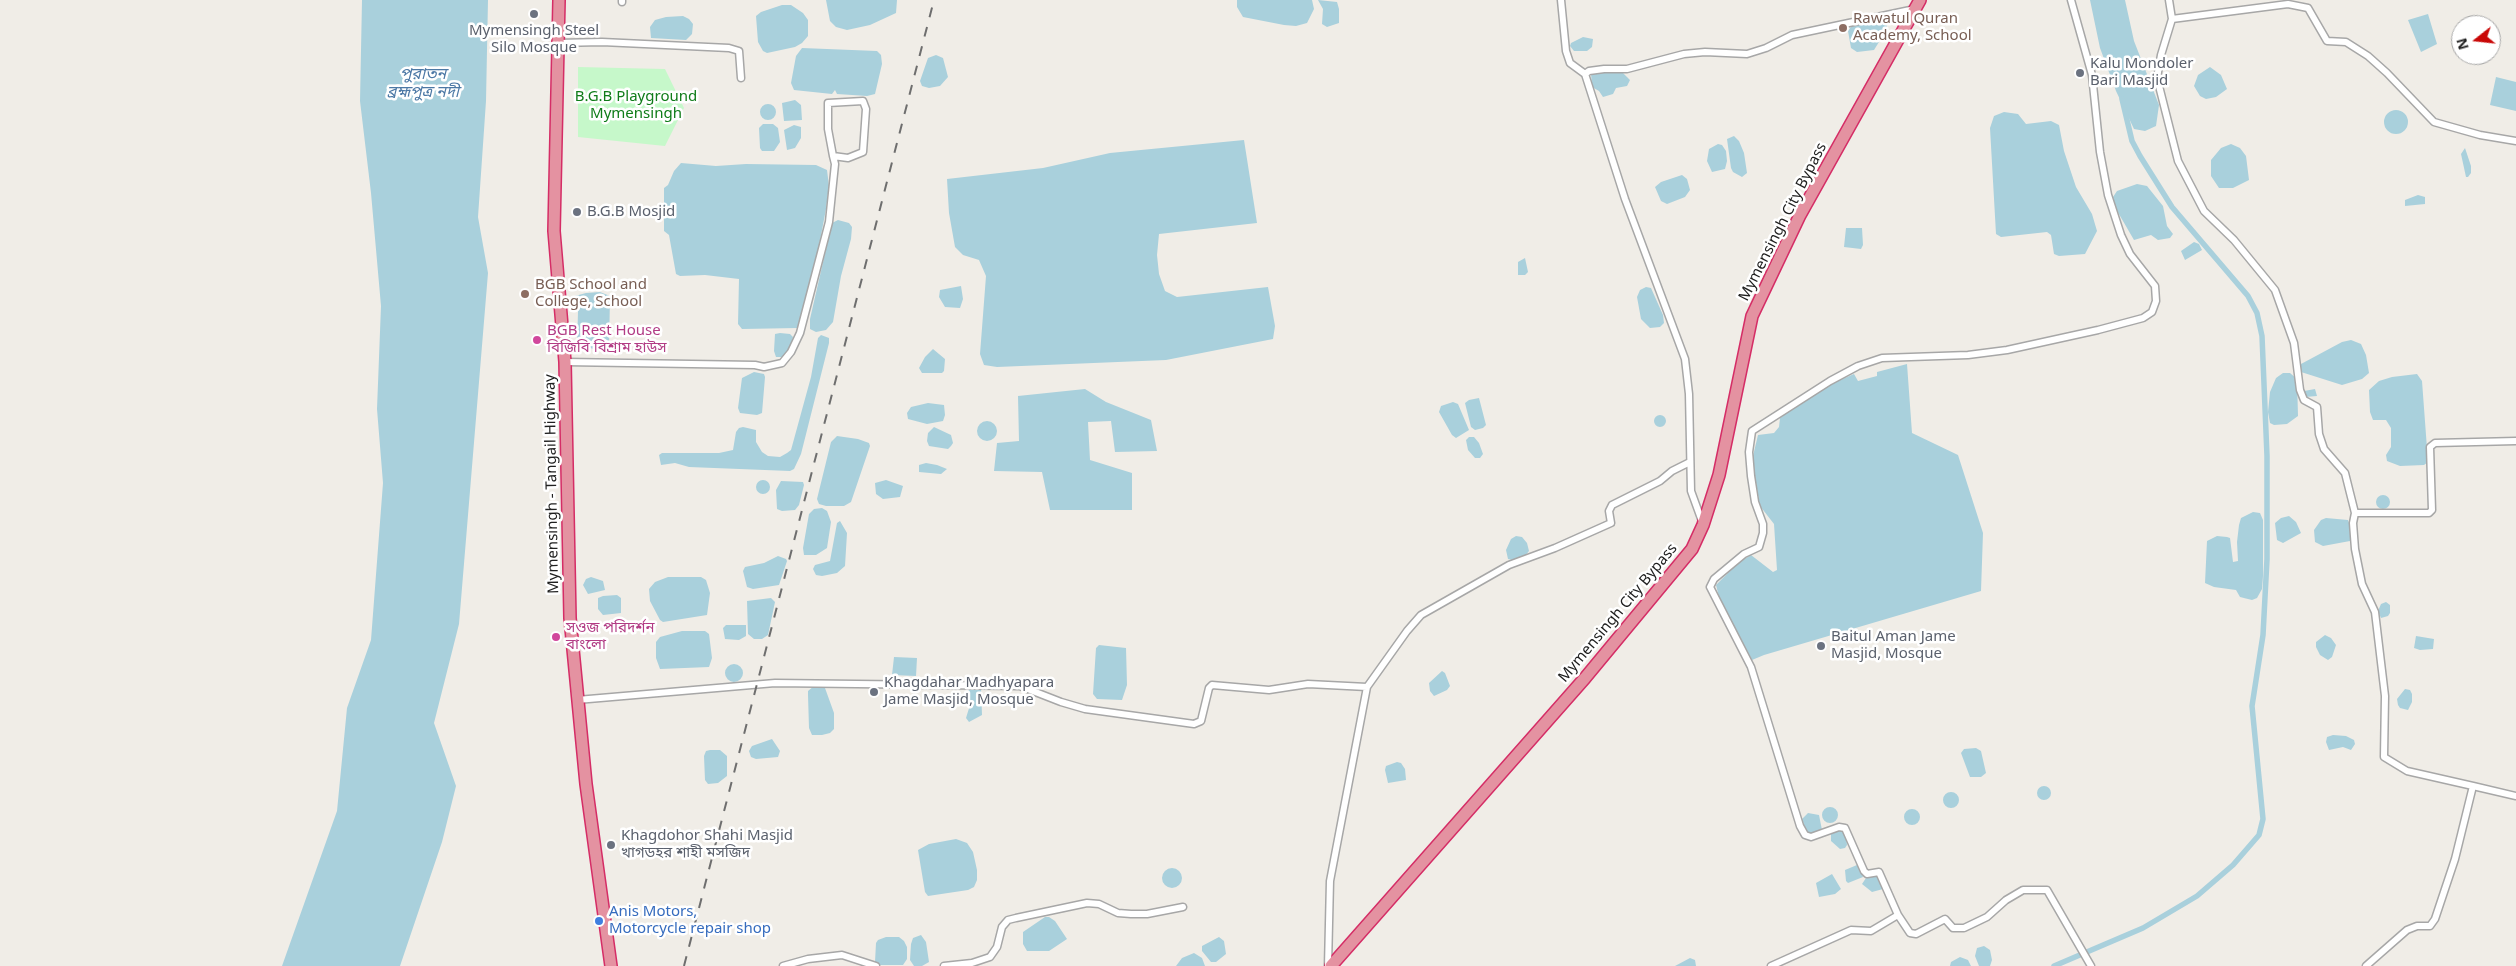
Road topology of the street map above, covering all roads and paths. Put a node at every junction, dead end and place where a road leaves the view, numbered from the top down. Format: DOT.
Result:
graph roads {
  1 [pos="559,0"];
  2 [pos="1561,0"];
  3 [pos="2071,0"];
  4 [pos="2169,0"];
  5 [pos="1917,4"];
  6 [pos="2172,19"];
  7 [pos="558,43"];
  8 [pos="1585,74"];
  9 [pos="741,78"];
  10 [pos="2516,140"];
  11 [pos="833,156"];
  12 [pos="565,362"];
  13 [pos="2516,441"];
  14 [pos="1690,462"];
  15 [pos="2355,513"];
  16 [pos="1703,525"];
  17 [pos="1368,687"];
  18 [pos="577,700"];
  19 [pos="2473,786"];
  20 [pos="2516,796"];
  21 [pos="1183,907"];
  22 [pos="1898,915"];
  23 [pos="611,966"];
  24 [pos="783,966"];
  25 [pos="876,966"];
  26 [pos="944,966"];
  27 [pos="1330,966"];
  28 [pos="1771,966"];
  29 [pos="2091,966"];
  30 [pos="2366,966"];
  1 -- 7 [label="highway, Mymensingh - Tangail Highway"];
  2 -- 8 [label="street"];
  3 -- 22 [label="street"];
  4 -- 6 [label="street"];
  5 -- 8 [label="street"];
  5 -- 16 [label="highway, Mymensingh City Bypass"];
  6 -- 10 [label="street"];
  6 -- 15 [label="street"];
  7 -- 9 [label="street"];
  7 -- 12 [label="highway, Mymensingh - Tangail Highway"];
  8 -- 14 [label="street"];
  11 -- 11 [label="street"];
  11 -- 12 [label="street"];
  12 -- 18 [label="highway, Mymensingh - Tangail Highway"];
  13 -- 15 [label="street"];
  14 -- 16 [label="street"];
  14 -- 17 [label="street"];
  15 -- 19 [label="street"];
  16 -- 27 [label="highway, Mymensingh City Bypass"];
  17 -- 18 [label="street"];
  17 -- 27 [label="street"];
  18 -- 23 [label="highway, Mymensingh - Tangail Highway"];
  19 -- 20 [label="street"];
  19 -- 30 [label="street"];
  21 -- 26 [label="street"];
  22 -- 28 [label="street"];
  22 -- 29 [label="street"];
  24 -- 25 [label="street"];
}
